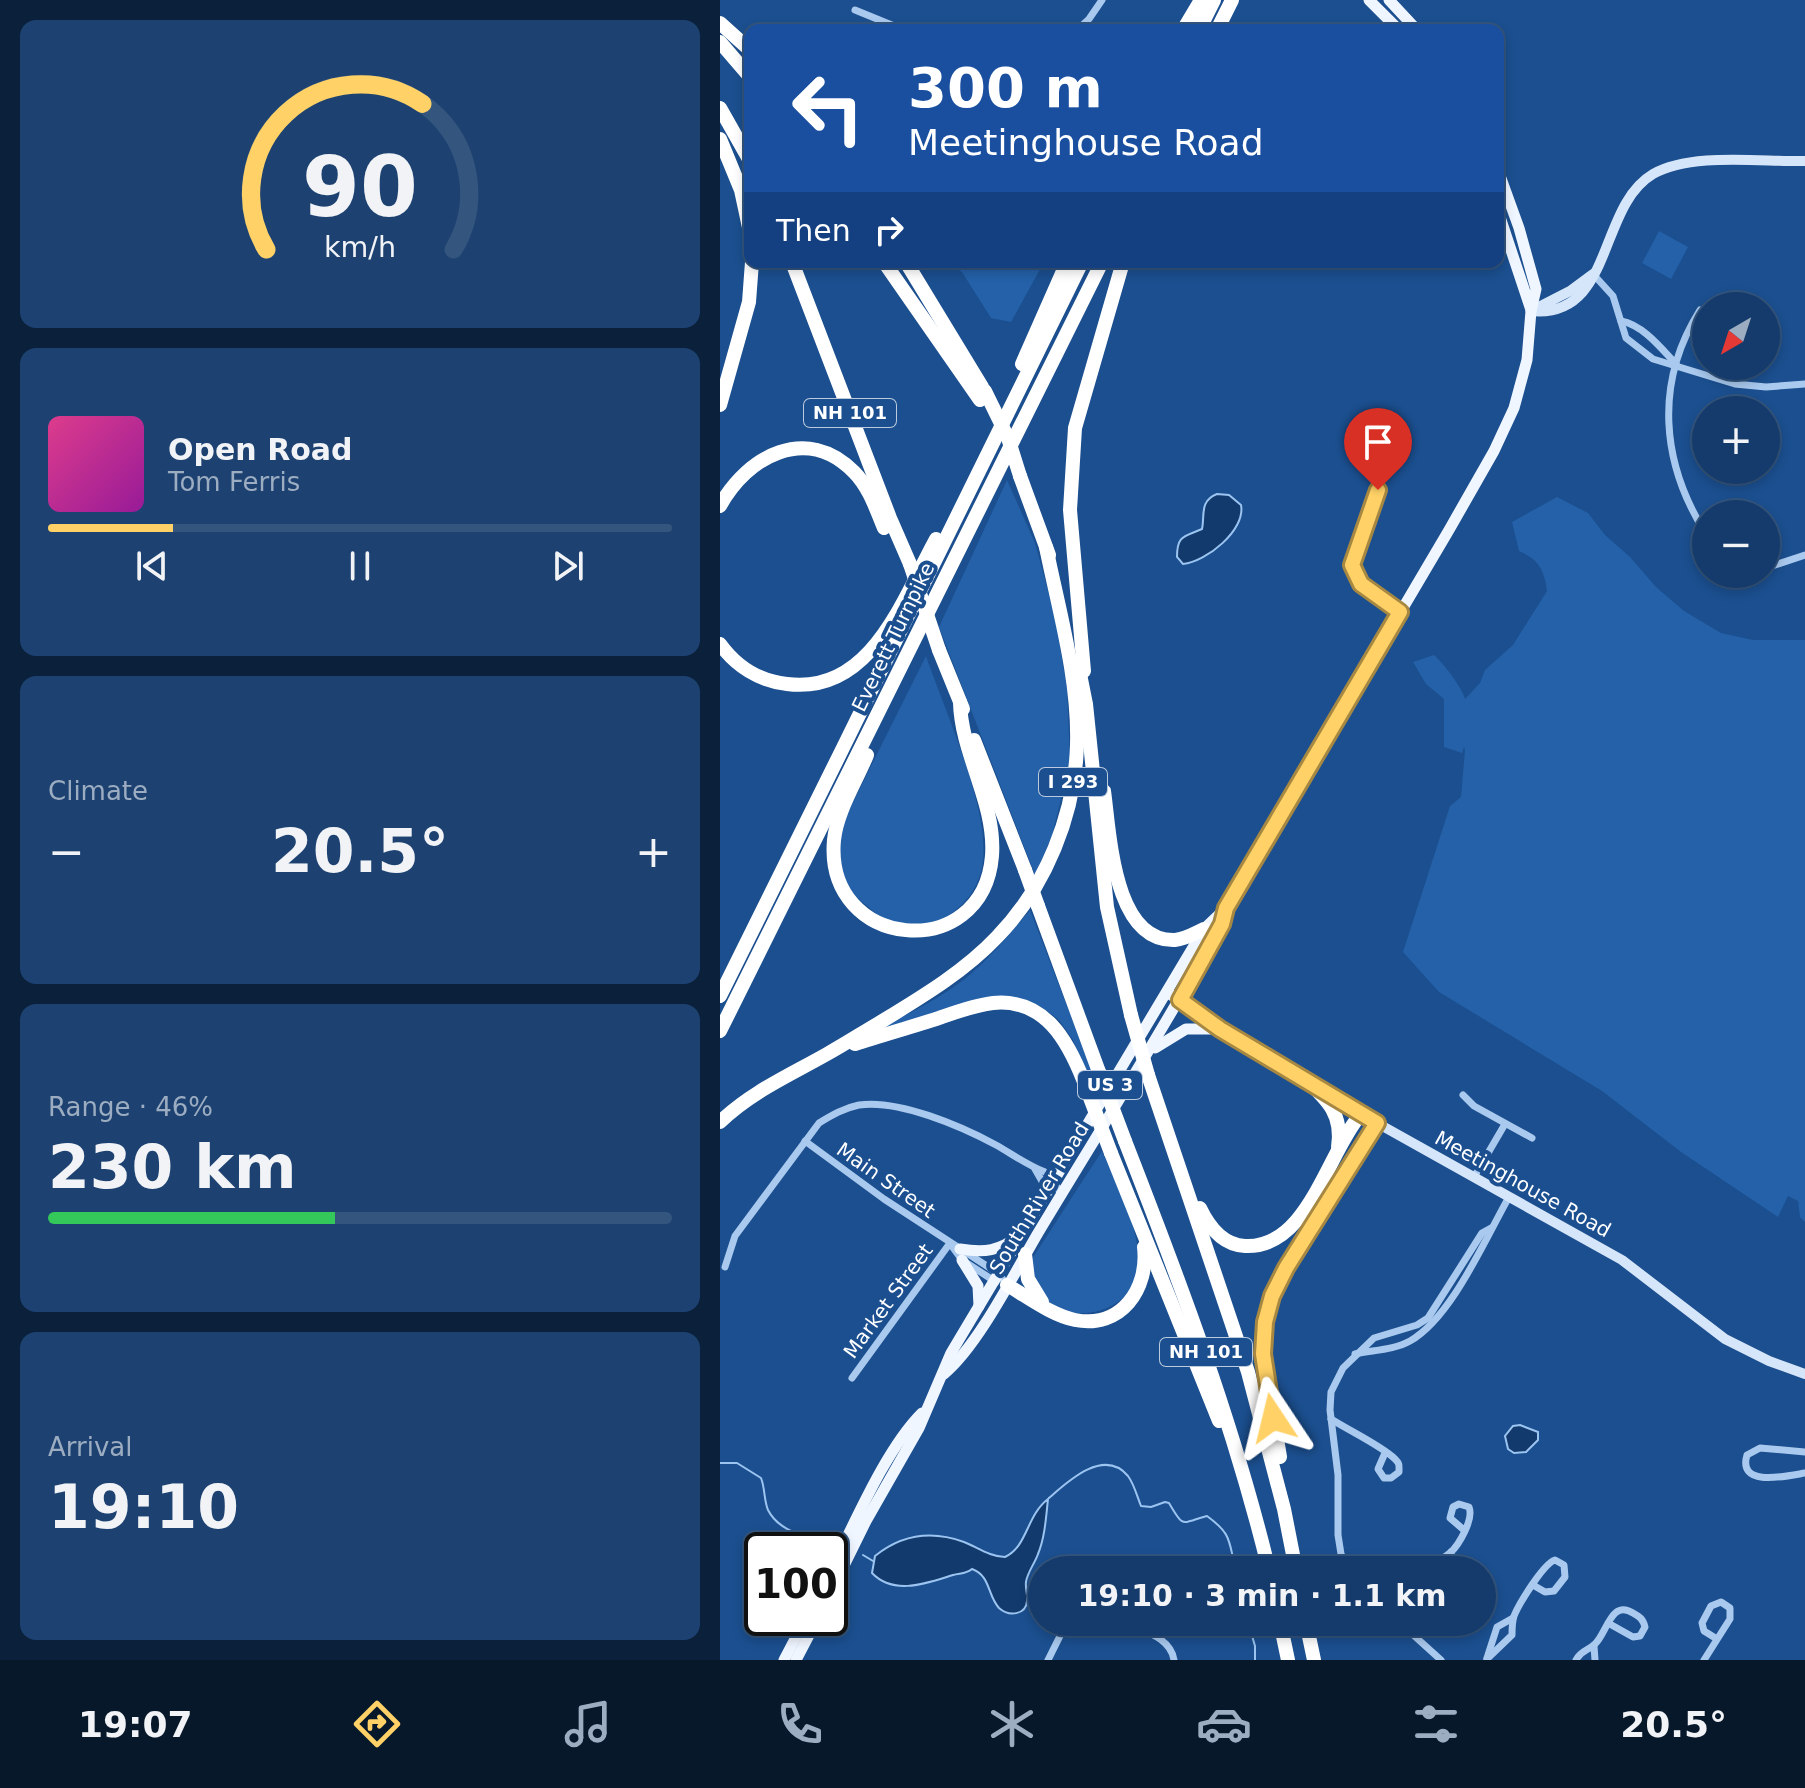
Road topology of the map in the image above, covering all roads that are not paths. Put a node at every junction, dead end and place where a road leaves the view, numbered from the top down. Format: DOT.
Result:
graph roads {
  1 [pos="1102,0"];
  2 [pos="1201,0"];
  3 [pos="1214,0"];
  4 [pos="1232,0"];
  5 [pos="1369,0"];
  6 [pos="1389,0"];
  7 [pos="855,10"];
  8 [pos="720,23"];
  9 [pos="889,24"];
  10 [pos="1084,24"];
  11 [pos="1187,24"];
  12 [pos="1202,24"];
  13 [pos="1220,24"];
  14 [pos="1393,24"];
  15 [pos="1411,24"];
  16 [pos="720,42"];
  17 [pos="744,45"];
  18 [pos="744,70"];
  19 [pos="720,108"];
  20 [pos="720,139"];
  21 [pos="744,150"];
  22 [pos="1805,161"];
  23 [pos="1504,187"];
  24 [pos="744,204"];
  25 [pos="1504,229"];
  26 [pos="752,268"];
  27 [pos="794,268"];
  28 [pos="888,268"];
  29 [pos="909,268"];
  30 [pos="1064,268"];
  31 [pos="1079,268"];
  32 [pos="1099,268"];
  33 [pos="1121,268"];
  34 [pos="1593,274"];
  35 [pos="1531,311"];
  36 [pos="1621,321"];
  37 [pos="1692,325"];
  38 [pos="1677,365"];
  39 [pos="1805,384"];
  40 [pos="982,395"];
  41 [pos="1014,395"];
  42 [pos="720,405"];
  43 [pos="989,450"];
  44 [pos="1382,475"];
  45 [pos="1692,505"];
  46 [pos="720,506"];
  47 [pos="1046,547"];
  48 [pos="1805,555"];
  49 [pos="904,563"];
  50 [pos="1780,563"];
  51 [pos="1400,612"];
  52 [pos="720,644"];
  53 [pos="900,668"];
  54 [pos="960,702"];
  55 [pos="1086,704"];
  56 [pos="1088,726"];
  57 [pos="1226,908"];
  58 [pos="1204,929"];
  59 [pos="720,996"];
  60 [pos="1164,996"];
  61 [pos="1178,1003"];
  62 [pos="1220,1029"];
  63 [pos="720,1031"];
  64 [pos="828,1054"];
  65 [pos="1148,1054"];
  66 [pos="1306,1080"];
  67 [pos="1463,1095"];
  68 [pos="1161,1111"];
  69 [pos="1361,1114"];
  70 [pos="720,1122"];
  71 [pos="1377,1123"];
  72 [pos="1505,1124"];
  73 [pos="1532,1138"];
  74 [pos="805,1141"];
  75 [pos="1337,1154"];
  76 [pos="1034,1168"];
  77 [pos="1474,1177"];
  78 [pos="1054,1179"];
  79 [pos="1047,1190"];
  80 [pos="1061,1196"];
  81 [pos="1509,1197"];
  82 [pos="1491,1228"];
  83 [pos="1142,1231"];
  84 [pos="1022,1233"];
  85 [pos="957,1251"];
  86 [pos="1025,1254"];
  87 [pos="725,1267"];
  88 [pos="1000,1280"];
  89 [pos="978,1307"];
  90 [pos="1047,1308"];
  91 [pos="1354,1355"];
  92 [pos="944,1374"];
  93 [pos="1805,1374"];
  94 [pos="852,1378"];
  95 [pos="925,1409"];
  96 [pos="1331,1419"];
  97 [pos="1805,1452"];
  98 [pos="1385,1453"];
  99 [pos="1805,1473"];
  100 [pos="1284,1509"];
  101 [pos="1464,1530"];
  102 [pos="848,1538"];
  103 [pos="1451,1552"];
  104 [pos="1262,1556"];
  105 [pos="1264,1556"];
  106 [pos="1293,1556"];
  107 [pos="1344,1556"];
  108 [pos="1445,1556"];
  109 [pos="1451,1556"];
  110 [pos="848,1558"];
  111 [pos="1533,1585"];
  112 [pos="1513,1618"];
  113 [pos="1608,1623"];
  114 [pos="797,1636"];
  115 [pos="804,1636"];
  116 [pos="1060,1636"];
  117 [pos="1154,1636"];
  118 [pos="1283,1636"];
  119 [pos="1309,1636"];
  120 [pos="1416,1636"];
  121 [pos="1717,1639"];
  122 [pos="1594,1646"];
  123 [pos="786,1658"];
  124 [pos="1048,1660"];
  125 [pos="1174,1660"];
  126 [pos="1288,1660"];
  127 [pos="1314,1660"];
  128 [pos="1441,1660"];
  129 [pos="1487,1660"];
  130 [pos="1576,1660"];
  131 [pos="1595,1660"];
  132 [pos="1704,1660"];
  1 -- 10 [label="street"];
  2 -- 11 [label="highway"];
  3 -- 12 [label="highway"];
  4 -- 13 [label="highway"];
  5 -- 14 [label="main road"];
  6 -- 15 [label="main road"];
  7 -- 9 [label="street"];
  8 -- 17 [label="highway"];
  16 -- 18 [label="highway"];
  19 -- 21 [label="highway"];
  20 -- 24 [label="highway"];
  22 -- 34 [label="street"];
  23 -- 35 [label="main road, South River Road / US 3"];
  25 -- 35 [label="main road, South River Road / US 3"];
  26 -- 42 [label="highway"];
  27 -- 49 [label="highway, NH 101"];
  28 -- 40 [label="highway, I 293"];
  29 -- 40 [label="highway"];
  30 -- 41 [label="highway"];
  31 -- 41 [label="highway, Everett Turnpike"];
  32 -- 53 [label="highway, Everett Turnpike"];
  33 -- 55 [label="highway"];
  34 -- 35 [label="street"];
  34 -- 36 [label="street"];
  35 -- 51 [label="main road, South River Road / US 3"];
  36 -- 38 [label="street"];
  36 -- 38 [label="street"];
  37 -- 38 [label="street"];
  38 -- 39 [label="street"];
  38 -- 45 [label="street"];
  40 -- 47 [label="highway, I 293, bridge"];
  41 -- 43 [label="highway, Everett Turnpike"];
  43 -- 52 [label="highway"];
  43 -- 59 [label="highway, Everett Turnpike"];
  44 -- 51 [label="street"];
  46 -- 49 [label="highway"];
  47 -- 55 [label="highway, NH 101"];
  47 -- 64 [label="highway, I 293"];
  48 -- 50 [label="street"];
  49 -- 54 [label="highway, NH 101, bridge"];
  51 -- 57 [label="main road, South River Road / US 3"];
  53 -- 54 [label="highway"];
  53 -- 63 [label="highway, Everett Turnpike"];
  54 -- 105 [label="highway, NH 101, bridge"];
  55 -- 56 [label="highway, NH 101"];
  56 -- 58 [label="highway"];
  56 -- 68 [label="highway, NH 101, bridge"];
  57 -- 58 [label="main road, South River Road / US 3"];
  57 -- 61 [label="main road, South River Road / US 3"];
  58 -- 60 [label="main road, South River Road / US 3"];
  60 -- 61 [label="main road, Meetinghouse Road"];
  60 -- 78 [label="main road, South River Road / US 3"];
  61 -- 62 [label="main road, Meetinghouse Road"];
  61 -- 65 [label="main road, South River Road / US 3"];
  62 -- 65 [label="main road"];
  62 -- 66 [label="main road, Meetinghouse Road"];
  64 -- 70 [label="highway, I 293"];
  64 -- 83 [label="highway, bridge"];
  65 -- 80 [label="main road, South River Road / US 3"];
  66 -- 69 [label="main road, Meetinghouse Road"];
  66 -- 75 [label="highway"];
  67 -- 72 [label="street"];
  68 -- 75 [label="highway"];
  68 -- 100 [label="highway, NH 101"];
  69 -- 71 [label="main road, Meetinghouse Road"];
  69 -- 75 [label="highway"];
  71 -- 77 [label="street, Meetinghouse Road"];
  71 -- 100 [label="highway"];
  72 -- 73 [label="street"];
  72 -- 77 [label="street"];
  74 -- 76 [label="street"];
  74 -- 85 [label="street, Main Street"];
  74 -- 87 [label="street"];
  76 -- 78 [label="street"];
  76 -- 79 [label="street"];
  77 -- 81 [label="street, Meetinghouse Road"];
  78 -- 79 [label="main road, South River Road / US 3"];
  78 -- 80 [label="street"];
  79 -- 84 [label="main road, South River Road / US 3"];
  80 -- 86 [label="main road, South River Road / US 3"];
  81 -- 82 [label="street"];
  81 -- 93 [label="street, Meetinghouse Road"];
  82 -- 91 [label="street"];
  82 -- 91 [label="street"];
  83 -- 90 [label="highway"];
  83 -- 104 [label="highway"];
  84 -- 85 [label="main road"];
  84 -- 88 [label="main road, South River Road / US 3"];
  85 -- 88 [label="street, Main Street"];
  85 -- 89 [label="main road"];
  85 -- 94 [label="street, Market Street"];
  86 -- 88 [label="main road, South River Road / US 3"];
  86 -- 90 [label="highway"];
  88 -- 89 [label="main road, South River Road / US 3"];
  88 -- 90 [label="highway"];
  88 -- 92 [label="main road, South River Road / US 3"];
  89 -- 92 [label="main road, South River Road / US 3"];
  91 -- 96 [label="street"];
  92 -- 95 [label="main road, South River Road"];
  95 -- 102 [label="main road, South River Road"];
  95 -- 110 [label="main road, South River Road"];
  96 -- 98 [label="street"];
  96 -- 107 [label="street"];
  97 -- 99 [label="street"];
  100 -- 106 [label="highway, NH 101"];
  101 -- 103 [label="street"];
  103 -- 108 [label="street"];
  103 -- 109 [label="street"];
  111 -- 111 [label="street"];
  111 -- 112 [label="street"];
  112 -- 129 [label="street"];
  112 -- 129 [label="street"];
  113 -- 113 [label="street"];
  113 -- 122 [label="street"];
  114 -- 123 [label="main road"];
  115 -- 123 [label="main road"];
  116 -- 124 [label="street"];
  117 -- 125 [label="street"];
  118 -- 126 [label="highway"];
  119 -- 127 [label="highway"];
  120 -- 128 [label="street"];
  121 -- 121 [label="street"];
  121 -- 132 [label="street"];
  122 -- 130 [label="street"];
  122 -- 131 [label="street"];
}
